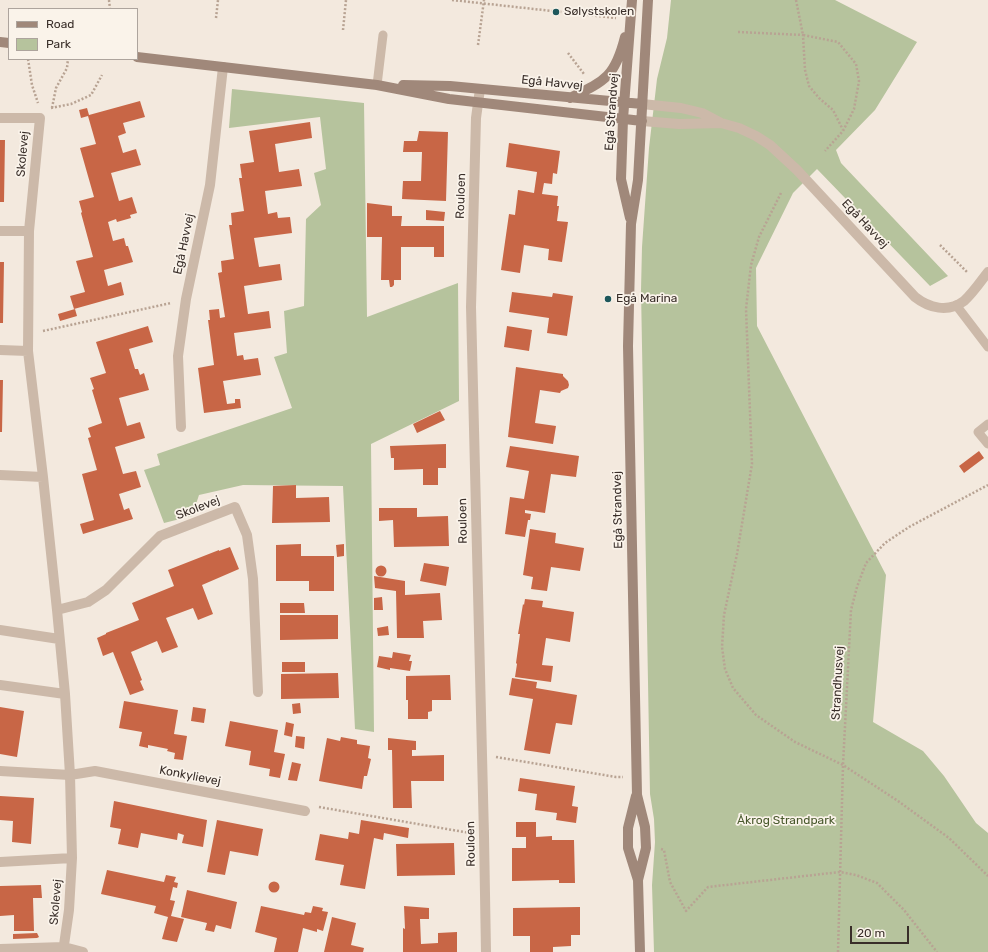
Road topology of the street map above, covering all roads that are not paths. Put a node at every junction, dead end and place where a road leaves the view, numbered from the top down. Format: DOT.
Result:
graph roads {
  1 [pos="632,0"];
  2 [pos="648,0"];
  3 [pos="632,11"];
  4 [pos="383,34"];
  5 [pos="138,57"];
  6 [pos="223,67"];
  7 [pos="377,85"];
  8 [pos="480,89"];
  9 [pos="569,98"];
  10 [pos="478,103"];
  11 [pos="625,103"];
  12 [pos="642,104"];
  13 [pos="0,118"];
  14 [pos="623,119"];
  15 [pos="642,121"];
  16 [pos="721,123"];
  17 [pos="631,224"];
  18 [pos="0,231"];
  19 [pos="29,231"];
  20 [pos="988,272"];
  21 [pos="956,305"];
  22 [pos="988,347"];
  23 [pos="0,350"];
  24 [pos="28,351"];
  25 [pos="988,424"];
  26 [pos="181,427"];
  27 [pos="988,444"];
  28 [pos="0,475"];
  29 [pos="43,477"];
  30 [pos="57,610"];
  31 [pos="0,630"];
  32 [pos="59,639"];
  33 [pos="0,685"];
  34 [pos="258,692"];
  35 [pos="65,694"];
  36 [pos="0,771"];
  37 [pos="70,775"];
  38 [pos="637,795"];
  39 [pos="305,811"];
  40 [pos="72,858"];
  41 [pos="0,862"];
  42 [pos="638,880"];
  43 [pos="0,949"];
  44 [pos="63,950"];
  45 [pos="83,952"];
  46 [pos="486,952"];
  47 [pos="640,952"];
  1 -- 3 [label="street, Egå Strandvej"];
  2 -- 12 [label="street, Egå Strandvej"];
  3 -- 9 [label="street"];
  3 -- 11 [label="street, Egå Strandvej"];
  4 -- 7 [label="lane"];
  5 -- 6 [label="street, Egå Havvej"];
  6 -- 7 [label="street, Egå Havvej"];
  6 -- 26 [label="street, Egå Havvej"];
  7 -- 8 [label="street, Egå Havvej"];
  7 -- 10 [label="street, Egå Havvej"];
  8 -- 9 [label="street, Egå Havvej"];
  8 -- 10 [label="street, Rouloen"];
  9 -- 11 [label="street, Egå Havvej"];
  10 -- 14 [label="street, Egå Havvej"];
  10 -- 46 [label="street, Rouloen"];
  11 -- 12 [label="street, Egå Havvej"];
  11 -- 14 [label="street, Egå Strandvej"];
  12 -- 15 [label="street, Egå Strandvej"];
  12 -- 16 [label="street, Egå Havvej"];
  13 -- 19 [label="street, Skolevej"];
  14 -- 15 [label="street, Egå Havvej"];
  14 -- 17 [label="street, Egå Strandvej"];
  15 -- 16 [label="street, Egå Havvej"];
  15 -- 17 [label="street, Egå Strandvej"];
  16 -- 21 [label="street, Egå Havvej"];
  17 -- 38 [label="street, Egå Strandvej"];
  18 -- 19 [label="street"];
  19 -- 24 [label="street, Skolevej"];
  20 -- 21 [label="street"];
  21 -- 22 [label="lane"];
  23 -- 24 [label="street"];
  24 -- 29 [label="street, Skolevej"];
  25 -- 27 [label="lane"];
  28 -- 29 [label="street"];
  29 -- 30 [label="street, Skolevej"];
  30 -- 32 [label="street, Skolevej"];
  30 -- 34 [label="street, Skolevej"];
  31 -- 32 [label="street"];
  32 -- 35 [label="street, Skolevej"];
  33 -- 35 [label="street"];
  35 -- 37 [label="street, Skolevej"];
  36 -- 37 [label="street"];
  37 -- 39 [label="street, Konkylievej"];
  37 -- 40 [label="street, Skolevej"];
  38 -- 42 [label="street, Egå Strandvej"];
  38 -- 42 [label="street, Egå Strandvej"];
  40 -- 41 [label="street"];
  40 -- 44 [label="street, Skolevej"];
  42 -- 47 [label="street, Egå Strandvej"];
  43 -- 44 [label="street"];
  44 -- 45 [label="street"];
}
